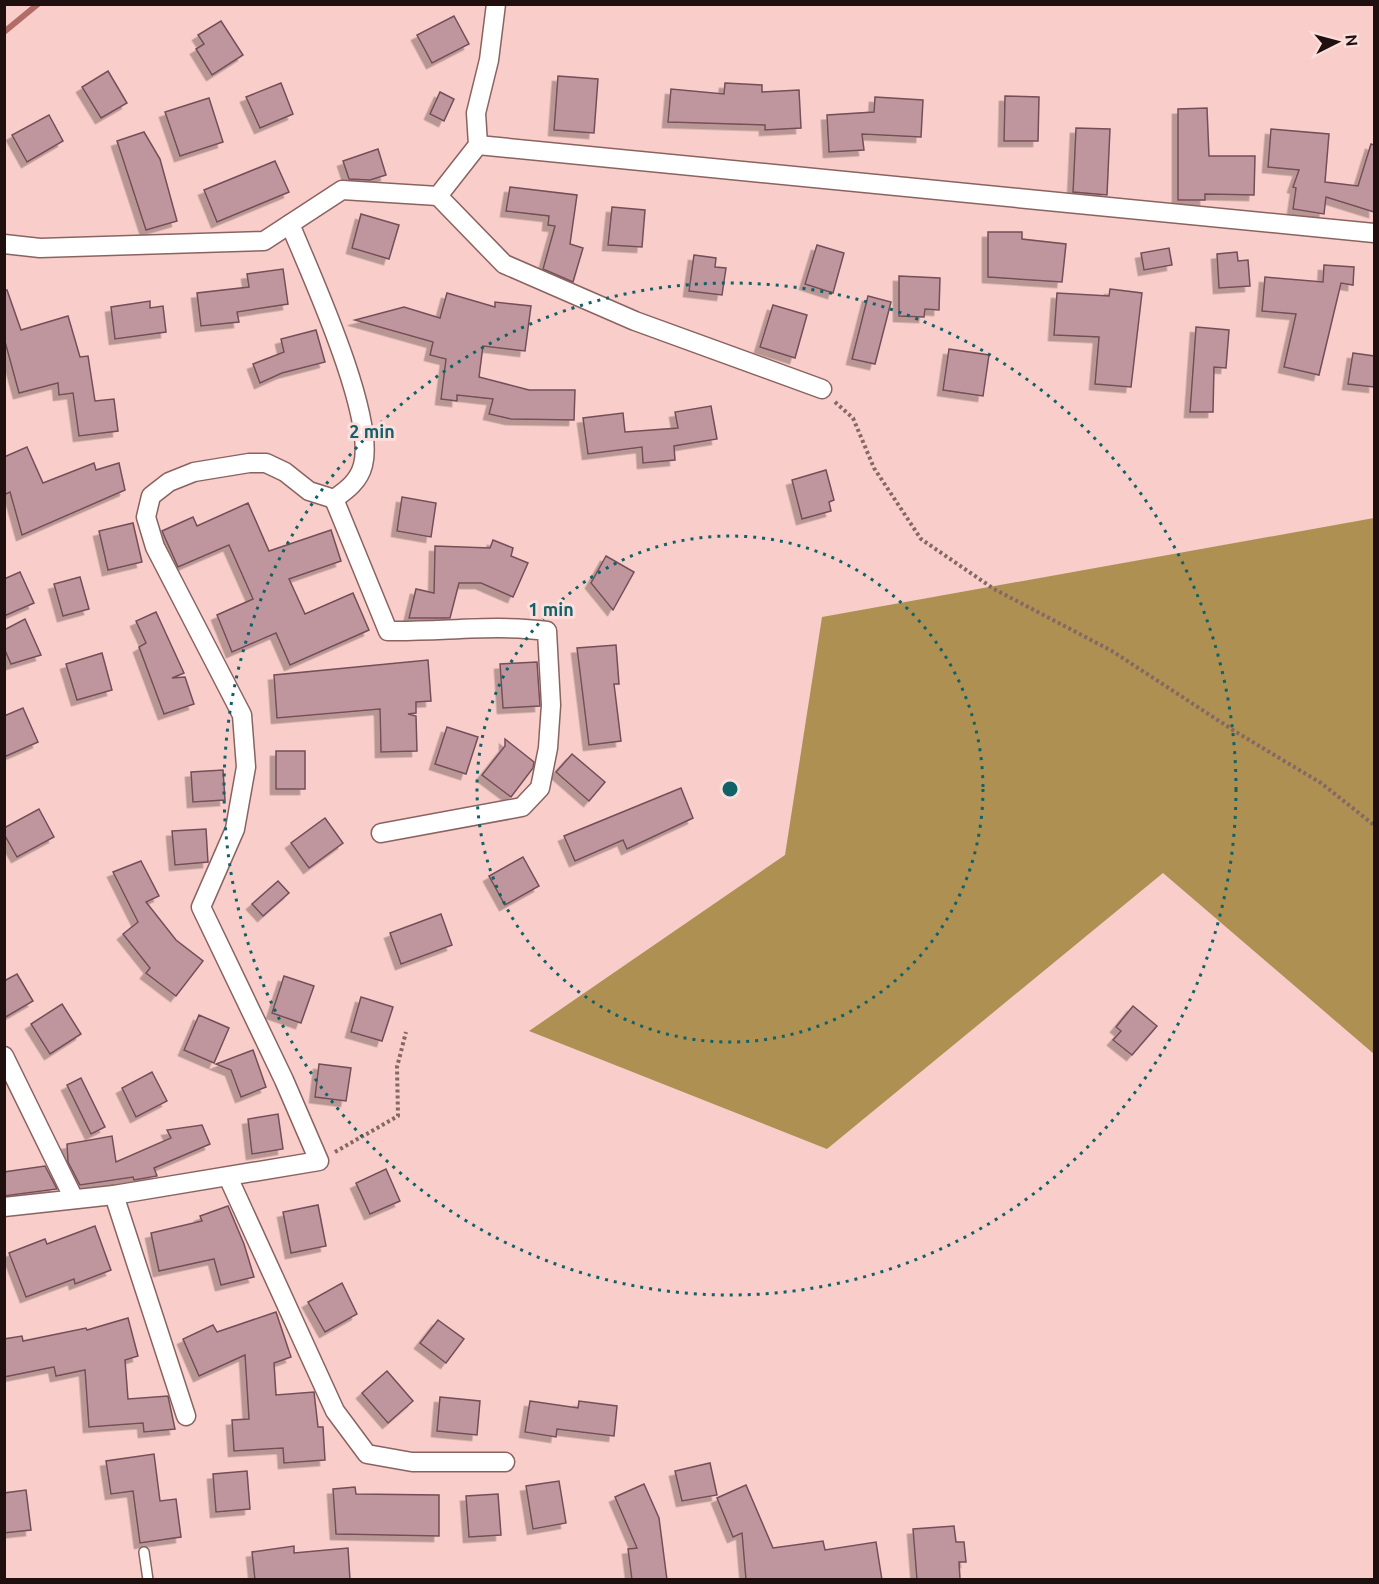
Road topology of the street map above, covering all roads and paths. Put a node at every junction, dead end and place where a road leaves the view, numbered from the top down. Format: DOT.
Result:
graph roads {
  1 [pos="496,4"];
  2 [pos="478,145"];
  3 [pos="438,196"];
  4 [pos="291,224"];
  5 [pos="1374,233"];
  6 [pos="4,244"];
  7 [pos="822,389"];
  8 [pos="334,499"];
  9 [pos="1374,825"];
  10 [pos="381,833"];
  11 [pos="406,1032"];
  12 [pos="4,1056"];
  13 [pos="319,1161"];
  14 [pos="228,1177"];
  15 [pos="114,1195"];
  16 [pos="74,1199"];
  17 [pos="4,1207"];
  18 [pos="186,1416"];
  19 [pos="504,1462"];
  20 [pos="144,1552"];
  21 [pos="148,1580"];
  1 -- 2 [label="street"];
  2 -- 3 [label="street"];
  2 -- 5 [label="street"];
  3 -- 4 [label="street"];
  3 -- 7 [label="street"];
  4 -- 6 [label="street"];
  4 -- 8 [label="street"];
  7 -- 9 [label="path"];
  8 -- 10 [label="street"];
  8 -- 13 [label="street"];
  11 -- 13 [label="path"];
  12 -- 16 [label="street"];
  13 -- 14 [label="street"];
  14 -- 15 [label="street"];
  14 -- 19 [label="street"];
  15 -- 16 [label="street"];
  15 -- 18 [label="street"];
  16 -- 17 [label="street"];
  20 -- 21 [label="lane"];
}
